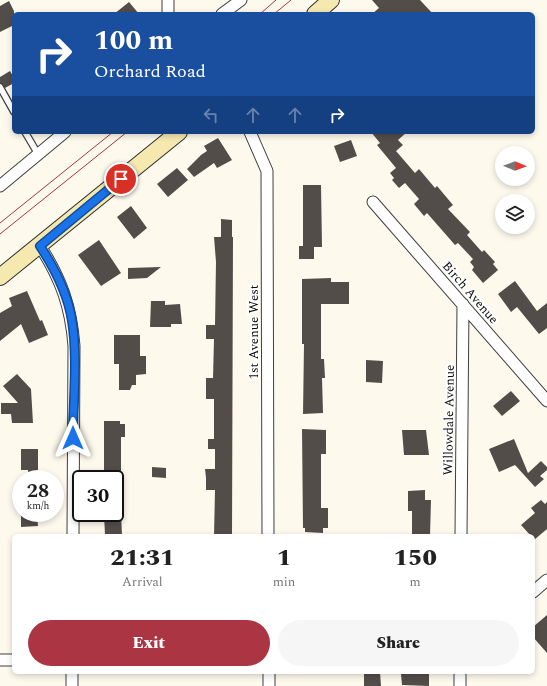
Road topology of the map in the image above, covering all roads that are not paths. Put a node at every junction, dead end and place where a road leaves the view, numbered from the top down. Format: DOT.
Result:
graph roads {
  1 [pos="168,0"];
  2 [pos="241,0"];
  3 [pos="331,0"];
  4 [pos="168,12"];
  5 [pos="225,12"];
  6 [pos="317,12"];
  7 [pos="0,87"];
  8 [pos="12,108"];
  9 [pos="26,134"];
  10 [pos="63,134"];
  11 [pos="177,134"];
  12 [pos="251,134"];
  13 [pos="38,154"];
  14 [pos="0,186"];
  15 [pos="373,202"];
  16 [pos="40,246"];
  17 [pos="0,276"];
  18 [pos="463,304"];
  19 [pos="547,401"];
  20 [pos="72,534"];
  21 [pos="268,534"];
  22 [pos="461,534"];
  23 [pos="547,580"];
  24 [pos="535,590"];
  25 [pos="0,660"];
  26 [pos="12,660"];
  27 [pos="72,674"];
  28 [pos="269,674"];
  29 [pos="460,674"];
  30 [pos="72,686"];
  31 [pos="269,686"];
  32 [pos="460,686"];
  1 -- 4 [label="street"];
  2 -- 5 [label="street"];
  3 -- 6 [label="street"];
  7 -- 8 [label="lane"];
  9 -- 13 [label="lane"];
  10 -- 13 [label="street"];
  11 -- 16 [label="street"];
  12 -- 21 [label="street, 1st Avenue West"];
  13 -- 14 [label="street"];
  15 -- 18 [label="street, Birch Avenue"];
  16 -- 17 [label="street"];
  16 -- 20 [label="street"];
  18 -- 19 [label="street, Birch Avenue"];
  18 -- 22 [label="street, Willowdale Avenue"];
  23 -- 24 [label="street"];
  25 -- 26 [label="street"];
  27 -- 30 [label="street"];
  28 -- 31 [label="street"];
  29 -- 32 [label="street"];
}
